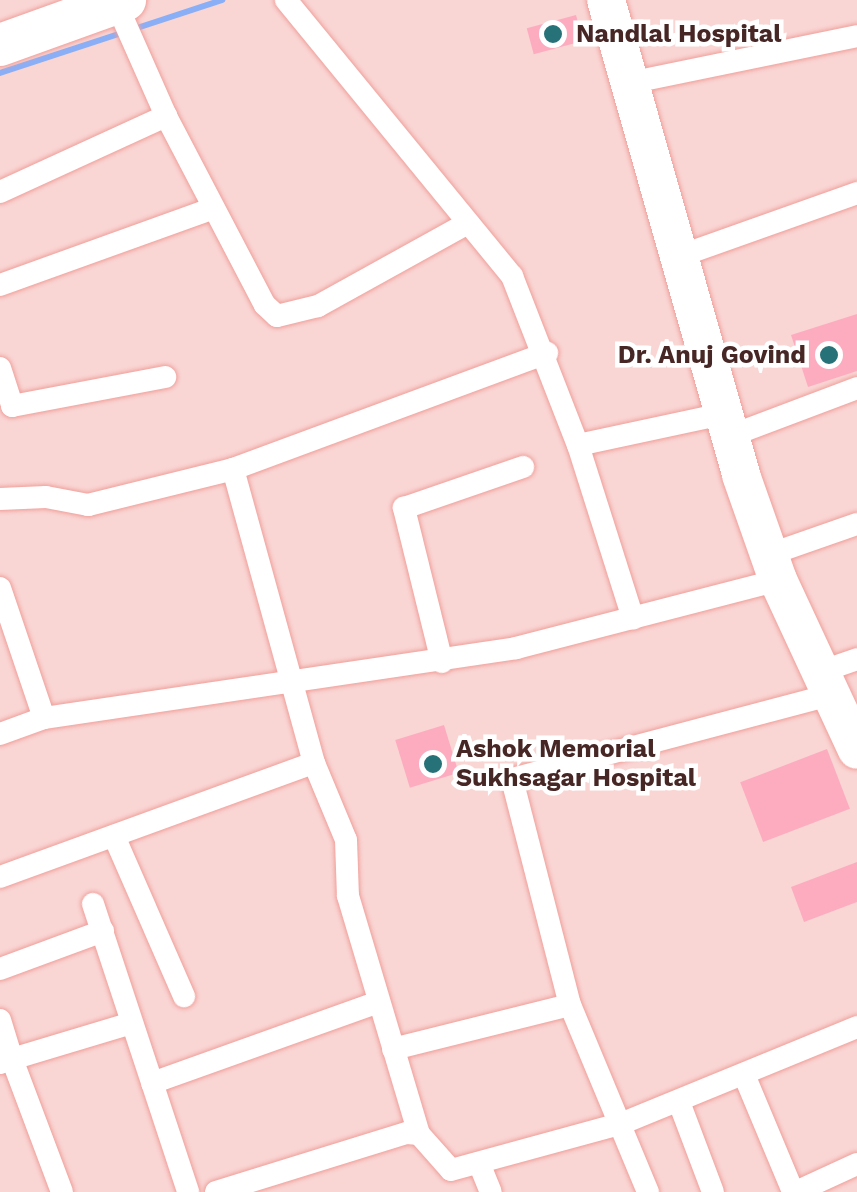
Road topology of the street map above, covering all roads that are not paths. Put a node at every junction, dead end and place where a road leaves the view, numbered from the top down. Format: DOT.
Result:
graph roads {
  1 [pos="286,0"];
  2 [pos="606,0"];
  3 [pos="625,0"];
  4 [pos="122,9"];
  5 [pos="2,41"];
  6 [pos="856,41"];
  7 [pos="648,79"];
  8 [pos="166,116"];
  9 [pos="0,192"];
  10 [pos="857,192"];
  11 [pos="214,208"];
  12 [pos="468,223"];
  13 [pos="697,250"];
  14 [pos="0,284"];
  15 [pos="699,292"];
  16 [pos="547,353"];
  17 [pos="0,368"];
  18 [pos="165,378"];
  19 [pos="857,388"];
  20 [pos="6,408"];
  21 [pos="734,422"];
  22 [pos="578,445"];
  23 [pos="524,467"];
  24 [pos="233,469"];
  25 [pos="0,499"];
  26 [pos="857,524"];
  27 [pos="777,561"];
  28 [pos="1,595"];
  29 [pos="633,618"];
  30 [pos="442,662"];
  31 [pos="296,682"];
  32 [pos="846,682"];
  33 [pos="44,718"];
  34 [pos="0,734"];
  35 [pos="857,750"];
  36 [pos="314,763"];
  37 [pos="114,836"];
  38 [pos="0,877"];
  39 [pos="93,904"];
  40 [pos="102,931"];
  41 [pos="0,969"];
  42 [pos="184,996"];
  43 [pos="376,1003"];
  44 [pos="570,1005"];
  45 [pos="0,1020"];
  46 [pos="132,1023"];
  47 [pos="857,1027"];
  48 [pos="394,1049"];
  49 [pos="6,1061"];
  50 [pos="745,1077"];
  51 [pos="152,1083"];
  52 [pos="679,1102"];
  53 [pos="623,1123"];
  54 [pos="419,1134"];
  55 [pos="479,1163"];
  56 [pos="857,1164"];
  57 [pos="62,1192"];
  58 [pos="188,1192"];
  59 [pos="216,1192"];
  60 [pos="491,1192"];
  61 [pos="648,1192"];
  62 [pos="713,1192"];
  63 [pos="794,1192"];
  1 -- 12 [label="street"];
  2 -- 15 [label="main road"];
  3 -- 7 [label="main road"];
  4 -- 5 [label="highway"];
  4 -- 8 [label="street"];
  6 -- 7 [label="street"];
  7 -- 13 [label="main road"];
  8 -- 9 [label="street"];
  8 -- 11 [label="street"];
  10 -- 13 [label="street"];
  11 -- 12 [label="street"];
  11 -- 14 [label="street"];
  12 -- 16 [label="street"];
  13 -- 15 [label="main road"];
  15 -- 21 [label="main road"];
  16 -- 22 [label="street"];
  16 -- 24 [label="street"];
  17 -- 20 [label="street"];
  18 -- 20 [label="street"];
  19 -- 21 [label="street"];
  21 -- 22 [label="street"];
  21 -- 27 [label="main road"];
  22 -- 29 [label="street"];
  23 -- 30 [label="street"];
  24 -- 25 [label="street"];
  24 -- 31 [label="street"];
  26 -- 27 [label="street"];
  27 -- 29 [label="street"];
  27 -- 32 [label="main road"];
  28 -- 33 [label="street"];
  29 -- 30 [label="street"];
  30 -- 31 [label="street"];
  31 -- 33 [label="street"];
  31 -- 36 [label="street"];
  32 -- 35 [label="main road"];
  32 -- 44 [label="street"];
  33 -- 34 [label="street"];
  36 -- 37 [label="street"];
  36 -- 43 [label="street"];
  37 -- 38 [label="street"];
  37 -- 42 [label="street"];
  39 -- 40 [label="street"];
  40 -- 41 [label="street"];
  40 -- 46 [label="street"];
  43 -- 48 [label="street"];
  43 -- 51 [label="street"];
  44 -- 48 [label="street"];
  44 -- 53 [label="street"];
  45 -- 49 [label="street"];
  46 -- 49 [label="street"];
  46 -- 51 [label="street"];
  47 -- 50 [label="street"];
  48 -- 54 [label="street"];
  49 -- 57 [label="street"];
  50 -- 52 [label="street"];
  50 -- 63 [label="street"];
  51 -- 58 [label="street"];
  52 -- 53 [label="street"];
  52 -- 62 [label="street"];
  53 -- 55 [label="street"];
  53 -- 61 [label="street"];
  54 -- 55 [label="street"];
  54 -- 59 [label="street"];
  55 -- 60 [label="street"];
  56 -- 63 [label="street"];
}
